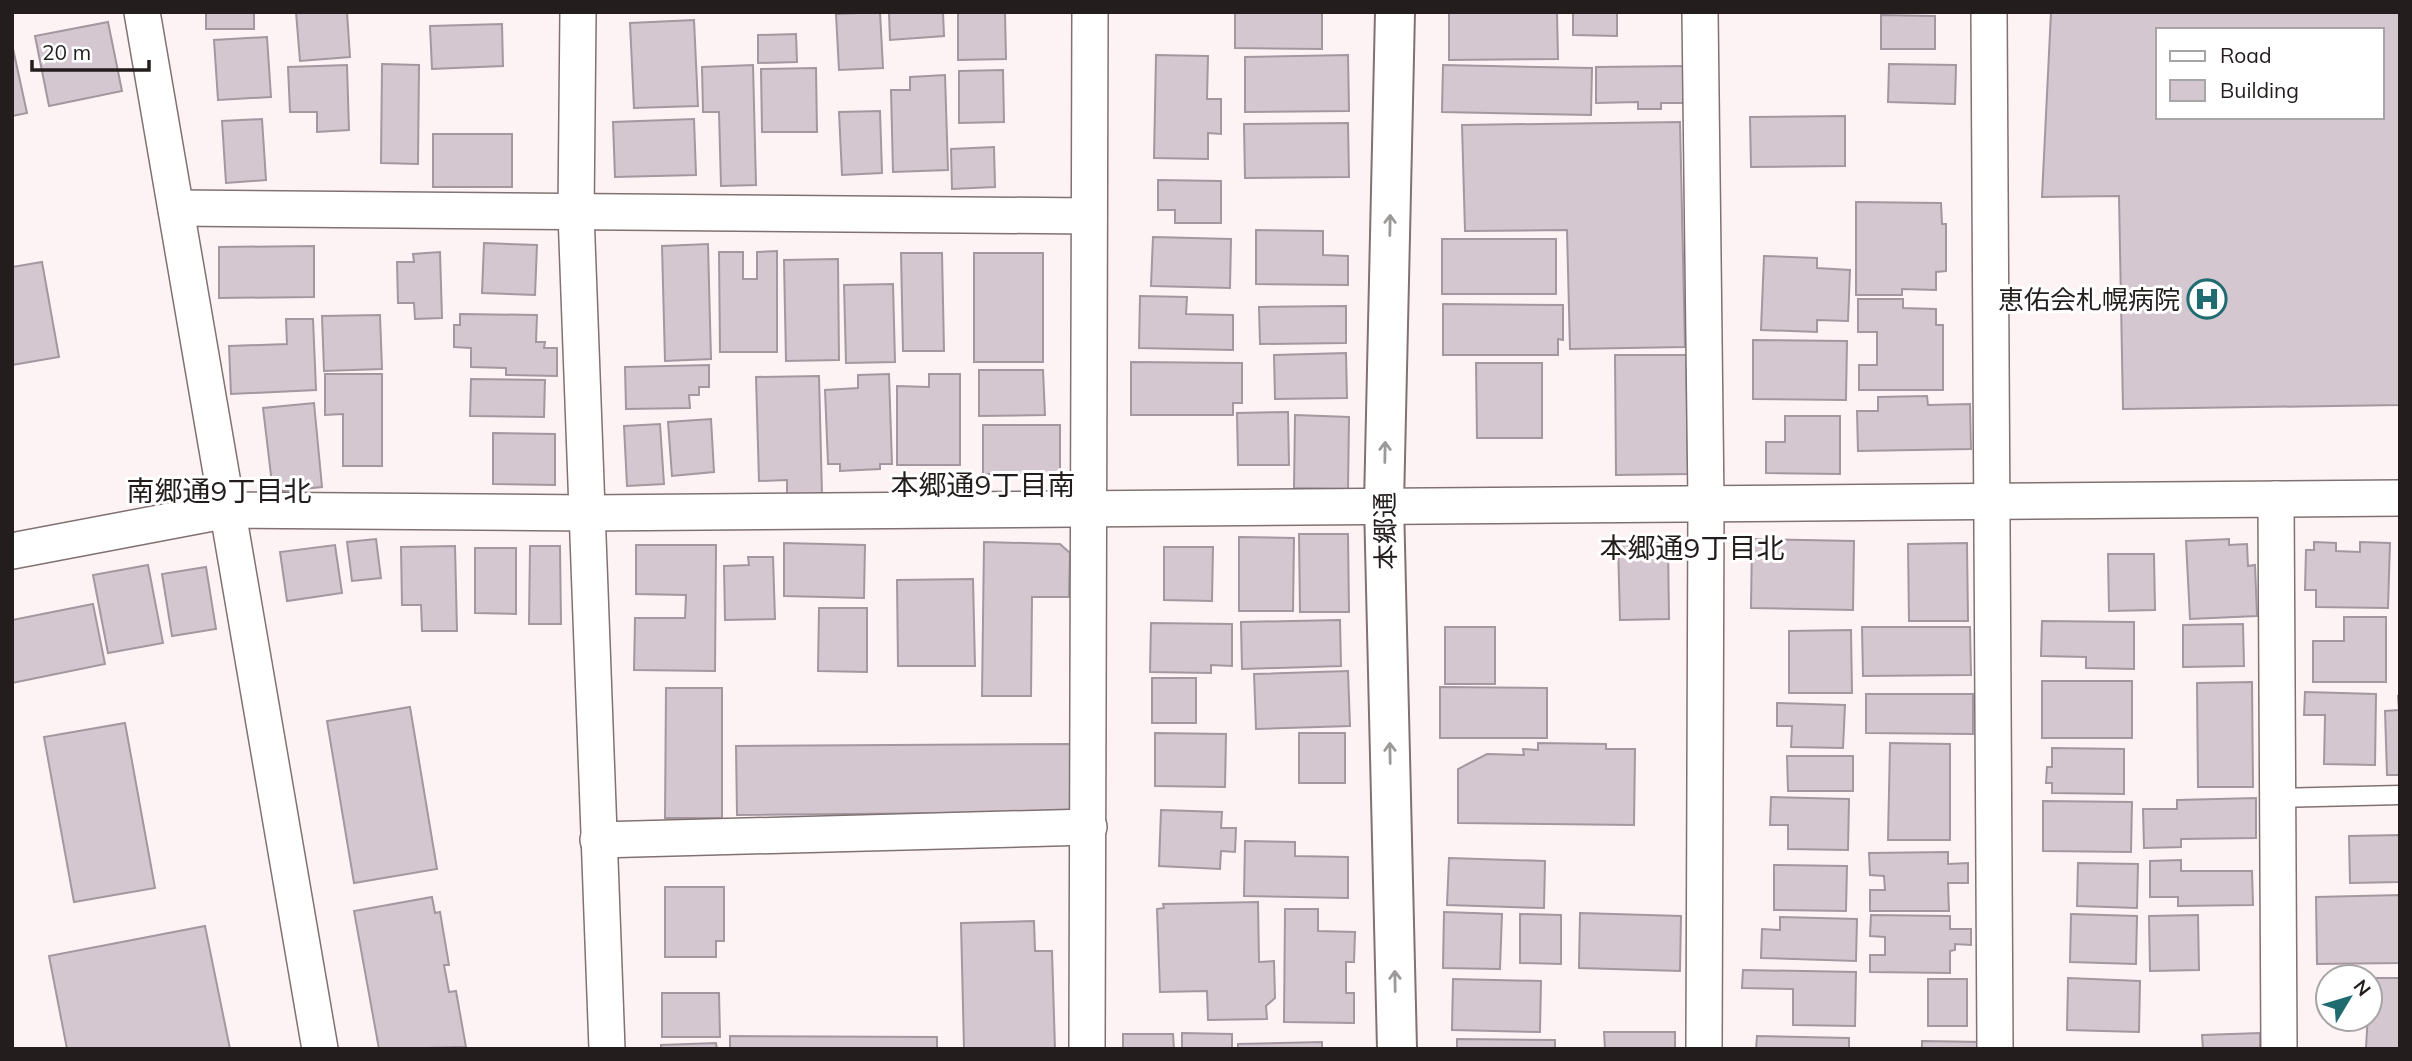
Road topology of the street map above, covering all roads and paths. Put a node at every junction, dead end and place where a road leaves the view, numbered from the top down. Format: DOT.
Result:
graph roads {
  1 [pos="142,12"];
  2 [pos="578,12"];
  3 [pos="1090,12"];
  4 [pos="1395,12"];
  5 [pos="1700,12"];
  6 [pos="1989,12"];
  7 [pos="176,208"];
  8 [pos="576,213"];
  9 [pos="1089,216"];
  10 [pos="2276,499"];
  11 [pos="2400,499"];
  12 [pos="1991,501"];
  13 [pos="1706,503"];
  14 [pos="1384,505"];
  15 [pos="1090,508"];
  16 [pos="228,510"];
  17 [pos="587,513"];
  18 [pos="12,551"];
  19 [pos="2400,794"];
  20 [pos="2280,798"];
  21 [pos="1089,827"];
  22 [pos="598,840"];
  23 [pos="320,1049"];
  24 [pos="607,1049"];
  25 [pos="1087,1049"];
  26 [pos="1396,1049"];
  27 [pos="1704,1049"];
  28 [pos="1995,1049"];
  29 [pos="2279,1049"];
  1 -- 7 [label="street"];
  2 -- 8 [label="street"];
  3 -- 9 [label="street"];
  14 -- 4 [label="street, 本郷通, one-way"];
  5 -- 13 [label="street"];
  6 -- 12 [label="street"];
  7 -- 8 [label="street"];
  7 -- 16 [label="street"];
  8 -- 9 [label="street"];
  8 -- 17 [label="street"];
  9 -- 15 [label="street"];
  10 -- 11 [label="street"];
  10 -- 12 [label="street"];
  10 -- 20 [label="street"];
  12 -- 13 [label="street"];
  12 -- 28 [label="street"];
  13 -- 14 [label="street"];
  13 -- 27 [label="street"];
  14 -- 15 [label="street"];
  26 -- 14 [label="street, 本郷通, one-way"];
  15 -- 17 [label="street"];
  15 -- 21 [label="street"];
  16 -- 17 [label="street"];
  16 -- 18 [label="street"];
  16 -- 23 [label="street"];
  17 -- 22 [label="street"];
  19 -- 20 [label="lane"];
  20 -- 29 [label="street"];
  21 -- 22 [label="street"];
  21 -- 25 [label="street"];
  22 -- 24 [label="street"];
}
